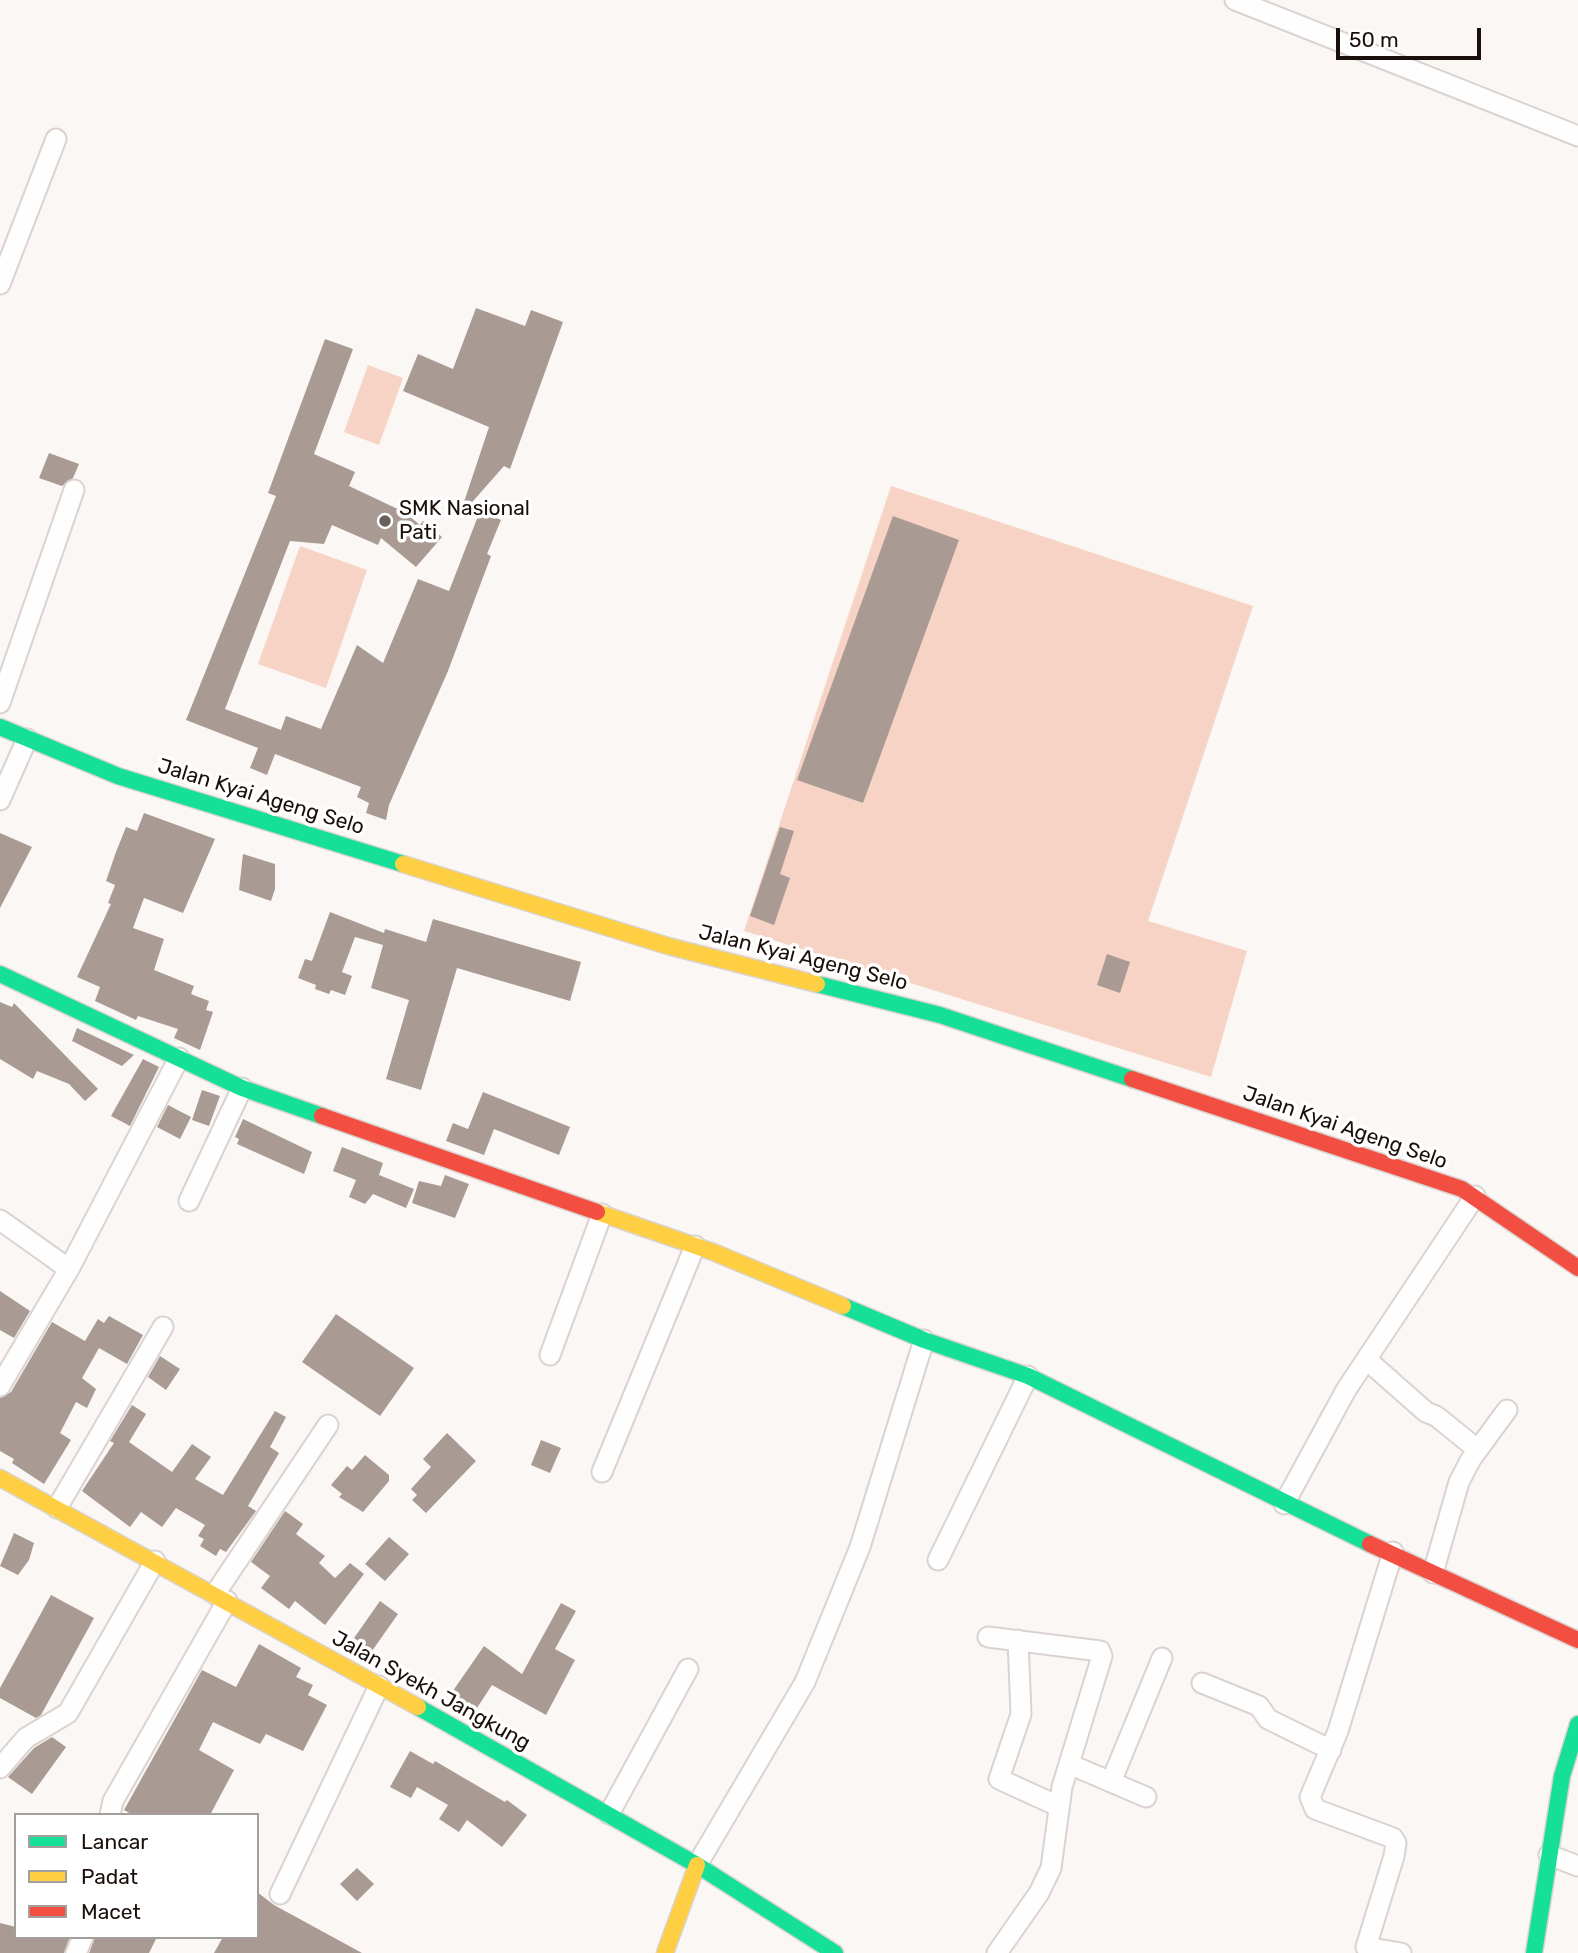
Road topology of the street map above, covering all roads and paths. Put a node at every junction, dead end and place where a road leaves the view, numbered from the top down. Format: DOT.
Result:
graph roads {
  1 [pos="1235,0"];
  2 [pos="1578,136"];
  3 [pos="56,139"];
  4 [pos="0,284"];
  5 [pos="74,490"];
  6 [pos="0,704"];
  7 [pos="0,727"];
  8 [pos="27,739"];
  9 [pos="0,800"];
  10 [pos="0,974"];
  11 [pos="179,1058"];
  12 [pos="242,1088"];
  13 [pos="1475,1196"];
  14 [pos="189,1201"];
  15 [pos="602,1214"];
  16 [pos="0,1220"];
  17 [pos="695,1246"];
  18 [pos="1578,1268"];
  19 [pos="69,1269"];
  20 [pos="163,1327"];
  21 [pos="924,1340"];
  22 [pos="550,1355"];
  23 [pos="1367,1360"];
  24 [pos="1028,1376"];
  25 [pos="0,1386"];
  26 [pos="1507,1410"];
  27 [pos="328,1425"];
  28 [pos="1477,1449"];
  29 [pos="602,1472"];
  30 [pos="0,1478"];
  31 [pos="1284,1504"];
  32 [pos="57,1508"];
  33 [pos="1393,1552"];
  34 [pos="938,1560"];
  35 [pos="156,1561"];
  36 [pos="1433,1573"];
  37 [pos="221,1597"];
  38 [pos="988,1637"];
  39 [pos="1018,1640"];
  40 [pos="1578,1640"];
  41 [pos="1162,1658"];
  42 [pos="688,1669"];
  43 [pos="1202,1683"];
  44 [pos="379,1686"];
  45 [pos="1578,1724"];
  46 [pos="1331,1750"];
  47 [pos="1069,1764"];
  48 [pos="0,1768"];
  49 [pos="1111,1782"];
  50 [pos="1146,1797"];
  51 [pos="1058,1806"];
  52 [pos="110,1813"];
  53 [pos="609,1814"];
  54 [pos="1549,1855"];
  55 [pos="697,1865"];
  56 [pos="1578,1866"];
  57 [pos="280,1894"];
  58 [pos="1365,1950"];
  59 [pos="666,1953"];
  60 [pos="835,1953"];
  61 [pos="997,1953"];
  62 [pos="1401,1953"];
  63 [pos="1534,1953"];
  1 -- 2 [label="street"];
  3 -- 4 [label="street"];
  5 -- 6 [label="street"];
  7 -- 8 [label="main road, Jalan Kyai Ageng Selo"];
  8 -- 9 [label="street"];
  8 -- 13 [label="main road, Jalan Kyai Ageng Selo"];
  10 -- 11 [label="main road"];
  11 -- 12 [label="main road"];
  11 -- 19 [label="street"];
  12 -- 14 [label="street"];
  12 -- 15 [label="main road"];
  13 -- 18 [label="main road, Jalan Kyai Ageng Selo"];
  13 -- 23 [label="street"];
  15 -- 17 [label="main road"];
  15 -- 22 [label="street"];
  16 -- 19 [label="street"];
  17 -- 21 [label="main road"];
  17 -- 29 [label="street"];
  19 -- 25 [label="street"];
  20 -- 32 [label="street"];
  21 -- 24 [label="main road"];
  21 -- 55 [label="street"];
  23 -- 28 [label="street"];
  23 -- 31 [label="street"];
  24 -- 31 [label="main road"];
  24 -- 34 [label="street"];
  26 -- 28 [label="street"];
  27 -- 37 [label="street"];
  28 -- 36 [label="street"];
  30 -- 32 [label="main road, Jalan Syekh Jangkung"];
  31 -- 33 [label="main road"];
  32 -- 35 [label="main road, Jalan Syekh Jangkung"];
  33 -- 36 [label="main road"];
  33 -- 46 [label="street"];
  35 -- 37 [label="main road, Jalan Syekh Jangkung"];
  35 -- 48 [label="street"];
  36 -- 40 [label="main road"];
  37 -- 44 [label="main road, Jalan Syekh Jangkung"];
  37 -- 52 [label="street"];
  38 -- 39 [label="street"];
  39 -- 47 [label="street"];
  39 -- 51 [label="street"];
  41 -- 49 [label="street"];
  42 -- 53 [label="street"];
  43 -- 46 [label="street"];
  44 -- 53 [label="main road, Jalan Syekh Jangkung"];
  44 -- 57 [label="street"];
  45 -- 54 [label="main road"];
  46 -- 58 [label="street"];
  47 -- 49 [label="street"];
  47 -- 51 [label="street"];
  49 -- 50 [label="street"];
  51 -- 61 [label="street"];
  53 -- 55 [label="main road, Jalan Syekh Jangkung"];
  54 -- 56 [label="street"];
  54 -- 63 [label="main road"];
  55 -- 59 [label="main road"];
  55 -- 60 [label="main road, Jalan Syekh Jangkung"];
  58 -- 62 [label="street"];
}
